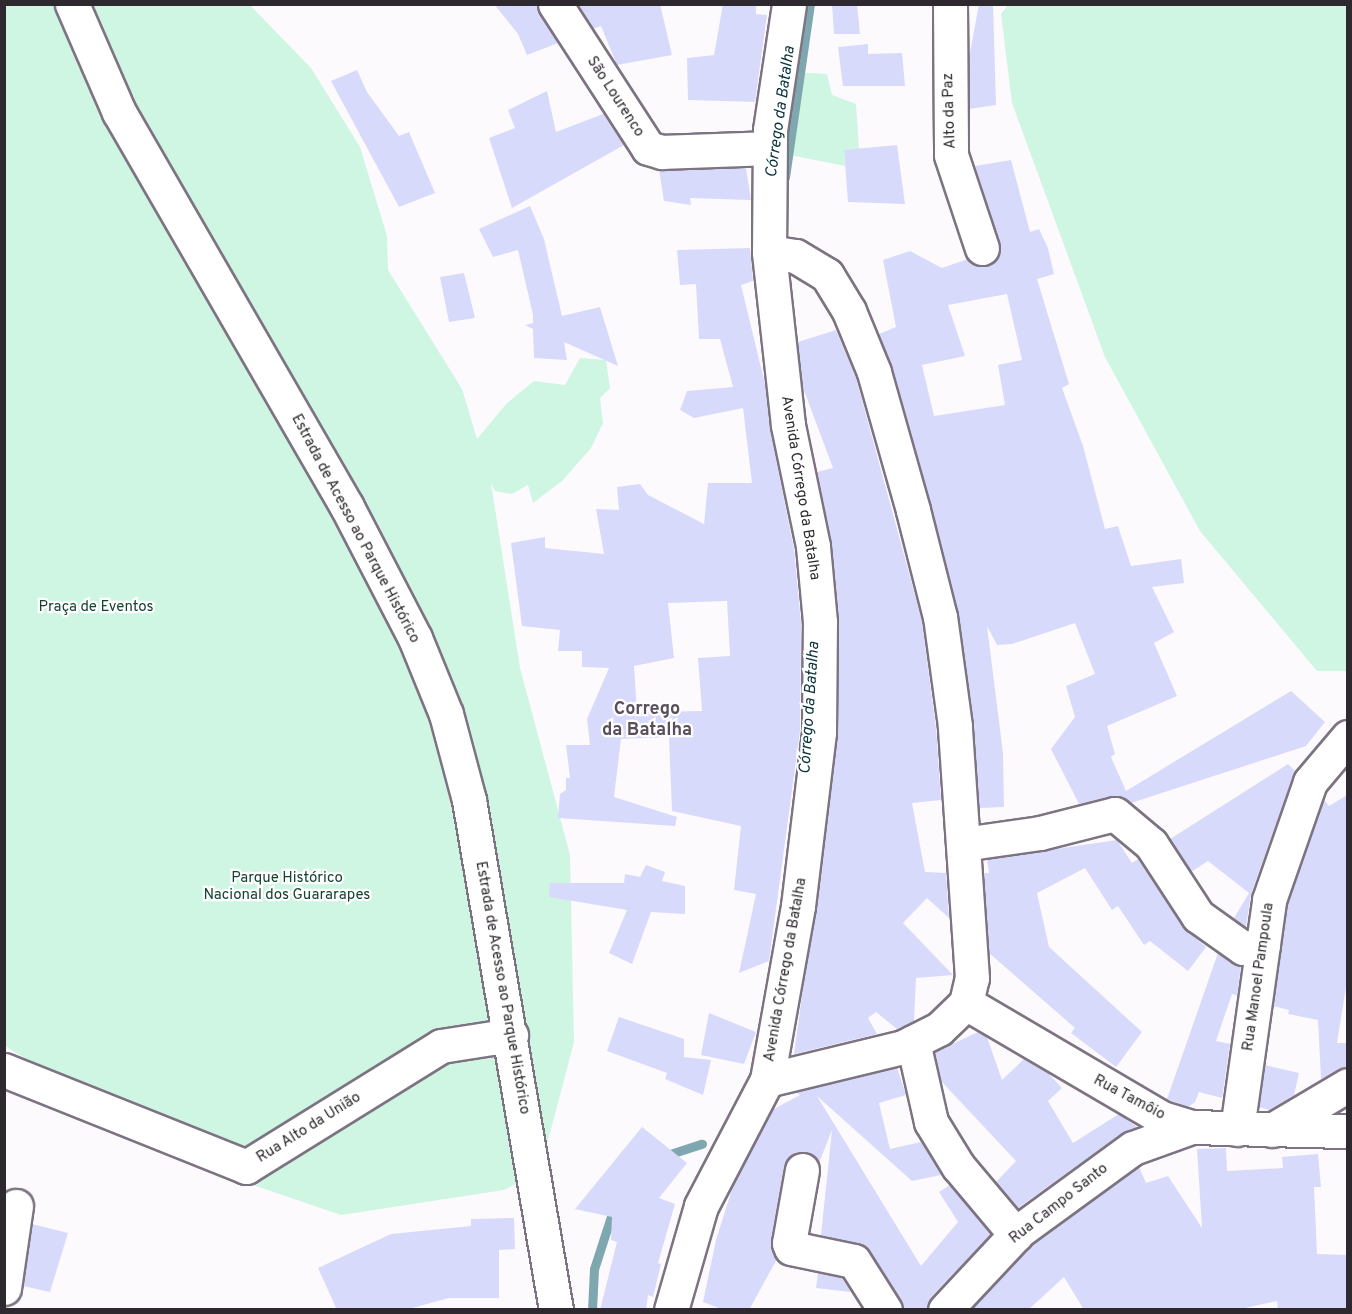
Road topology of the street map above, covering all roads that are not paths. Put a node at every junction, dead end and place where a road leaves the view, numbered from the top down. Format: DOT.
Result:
graph roads {
  1 [pos="72,4"];
  2 [pos="555,4"];
  3 [pos="789,4"];
  4 [pos="951,4"];
  5 [pos="769,148"];
  6 [pos="982,248"];
  7 [pos="769,252"];
  8 [pos="1347,736"];
  9 [pos="963,844"];
  10 [pos="1263,946"];
  11 [pos="966,1003"];
  12 [pos="511,1035"];
  13 [pos="913,1042"];
  14 [pos="4,1070"];
  15 [pos="767,1080"];
  16 [pos="1347,1085"];
  17 [pos="1191,1127"];
  18 [pos="1237,1129"];
  19 [pos="1272,1130"];
  20 [pos="1347,1131"];
  21 [pos="802,1170"];
  22 [pos="16,1206"];
  23 [pos="1016,1234"];
  24 [pos="4,1288"];
  25 [pos="556,1310"];
  26 [pos="671,1310"];
  27 [pos="885,1310"];
  28 [pos="945,1310"];
  1 -- 12 [label="street, Estrada de Acesso ao Parque Histórico"];
  2 -- 5 [label="street, São Lourenco"];
  3 -- 5 [label="street, Avenida Córrego da Batalha"];
  4 -- 6 [label="street, Alto da Paz"];
  5 -- 7 [label="street, Avenida Córrego da Batalha"];
  7 -- 9 [label="street"];
  7 -- 15 [label="street, Avenida Córrego da Batalha"];
  8 -- 10 [label="street, Rua Manoel Pampoula"];
  9 -- 10 [label="street"];
  9 -- 11 [label="street"];
  10 -- 18 [label="street, Rua Manoel Pampoula"];
  11 -- 13 [label="street"];
  11 -- 17 [label="street, Rua Tamôio"];
  12 -- 14 [label="street, Rua Alto da União"];
  12 -- 25 [label="street, Estrada de Acesso ao Parque Histórico"];
  13 -- 15 [label="street"];
  13 -- 23 [label="street"];
  15 -- 26 [label="street, Avenida Córrego da Batalha"];
  16 -- 19 [label="street"];
  17 -- 18 [label="street, Rua Tamôio"];
  17 -- 23 [label="street, Rua Campo Santo"];
  18 -- 19 [label="street, Rua Tamôio"];
  19 -- 20 [label="street, Rua Tamôio"];
  21 -- 27 [label="street"];
  22 -- 24 [label="street"];
  23 -- 28 [label="street, Rua Campo Santo"];
}
